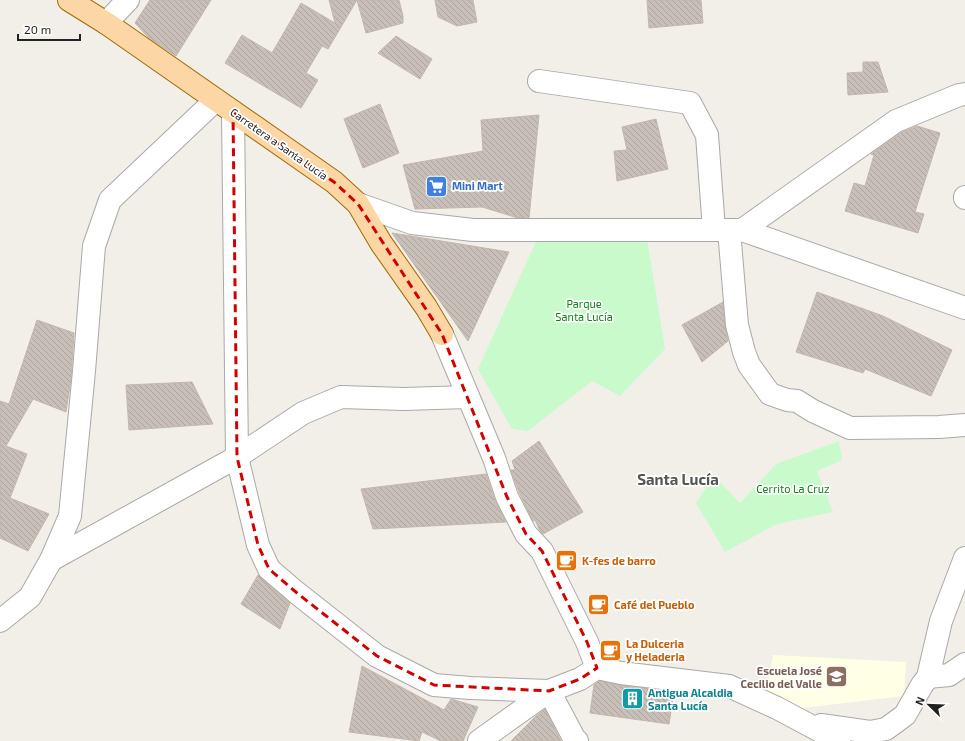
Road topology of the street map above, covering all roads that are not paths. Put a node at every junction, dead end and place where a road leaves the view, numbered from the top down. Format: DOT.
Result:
graph roads {
  1 [pos="69,0"];
  2 [pos="128,0"];
  3 [pos="106,23"];
  4 [pos="539,81"];
  5 [pos="965,94"];
  6 [pos="224,106"];
  7 [pos="358,204"];
  8 [pos="729,230"];
  9 [pos="965,308"];
  10 [pos="442,334"];
  11 [pos="468,397"];
  12 [pos="965,425"];
  13 [pos="237,457"];
  14 [pos="965,558"];
  15 [pos="51,560"];
  16 [pos="0,621"];
  17 [pos="965,664"];
  18 [pos="597,668"];
  19 [pos="928,677"];
  20 [pos="549,691"];
  21 [pos="806,723"];
  22 [pos="479,741"];
  23 [pos="577,741"];
  24 [pos="839,741"];
  1 -- 3 [label="main road, Carretera a Santa Lucía"];
  2 -- 3 [label="street"];
  3 -- 6 [label="main road, Carretera a Santa Lucía"];
  4 -- 8 [label="street"];
  5 -- 8 [label="street"];
  6 -- 7 [label="main road, Carretera a Santa Lucía"];
  6 -- 13 [label="street"];
  6 -- 15 [label="street"];
  7 -- 8 [label="street"];
  7 -- 10 [label="main road, Carretera a Santa Lucía"];
  8 -- 9 [label="street"];
  8 -- 12 [label="street"];
  10 -- 11 [label="street"];
  11 -- 13 [label="street"];
  11 -- 18 [label="street"];
  13 -- 15 [label="street"];
  13 -- 20 [label="street"];
  14 -- 19 [label="street"];
  15 -- 16 [label="street"];
  17 -- 19 [label="street"];
  18 -- 20 [label="street"];
  18 -- 21 [label="street"];
  19 -- 21 [label="street"];
  20 -- 22 [label="street"];
  20 -- 23 [label="street"];
  21 -- 24 [label="street"];
}
